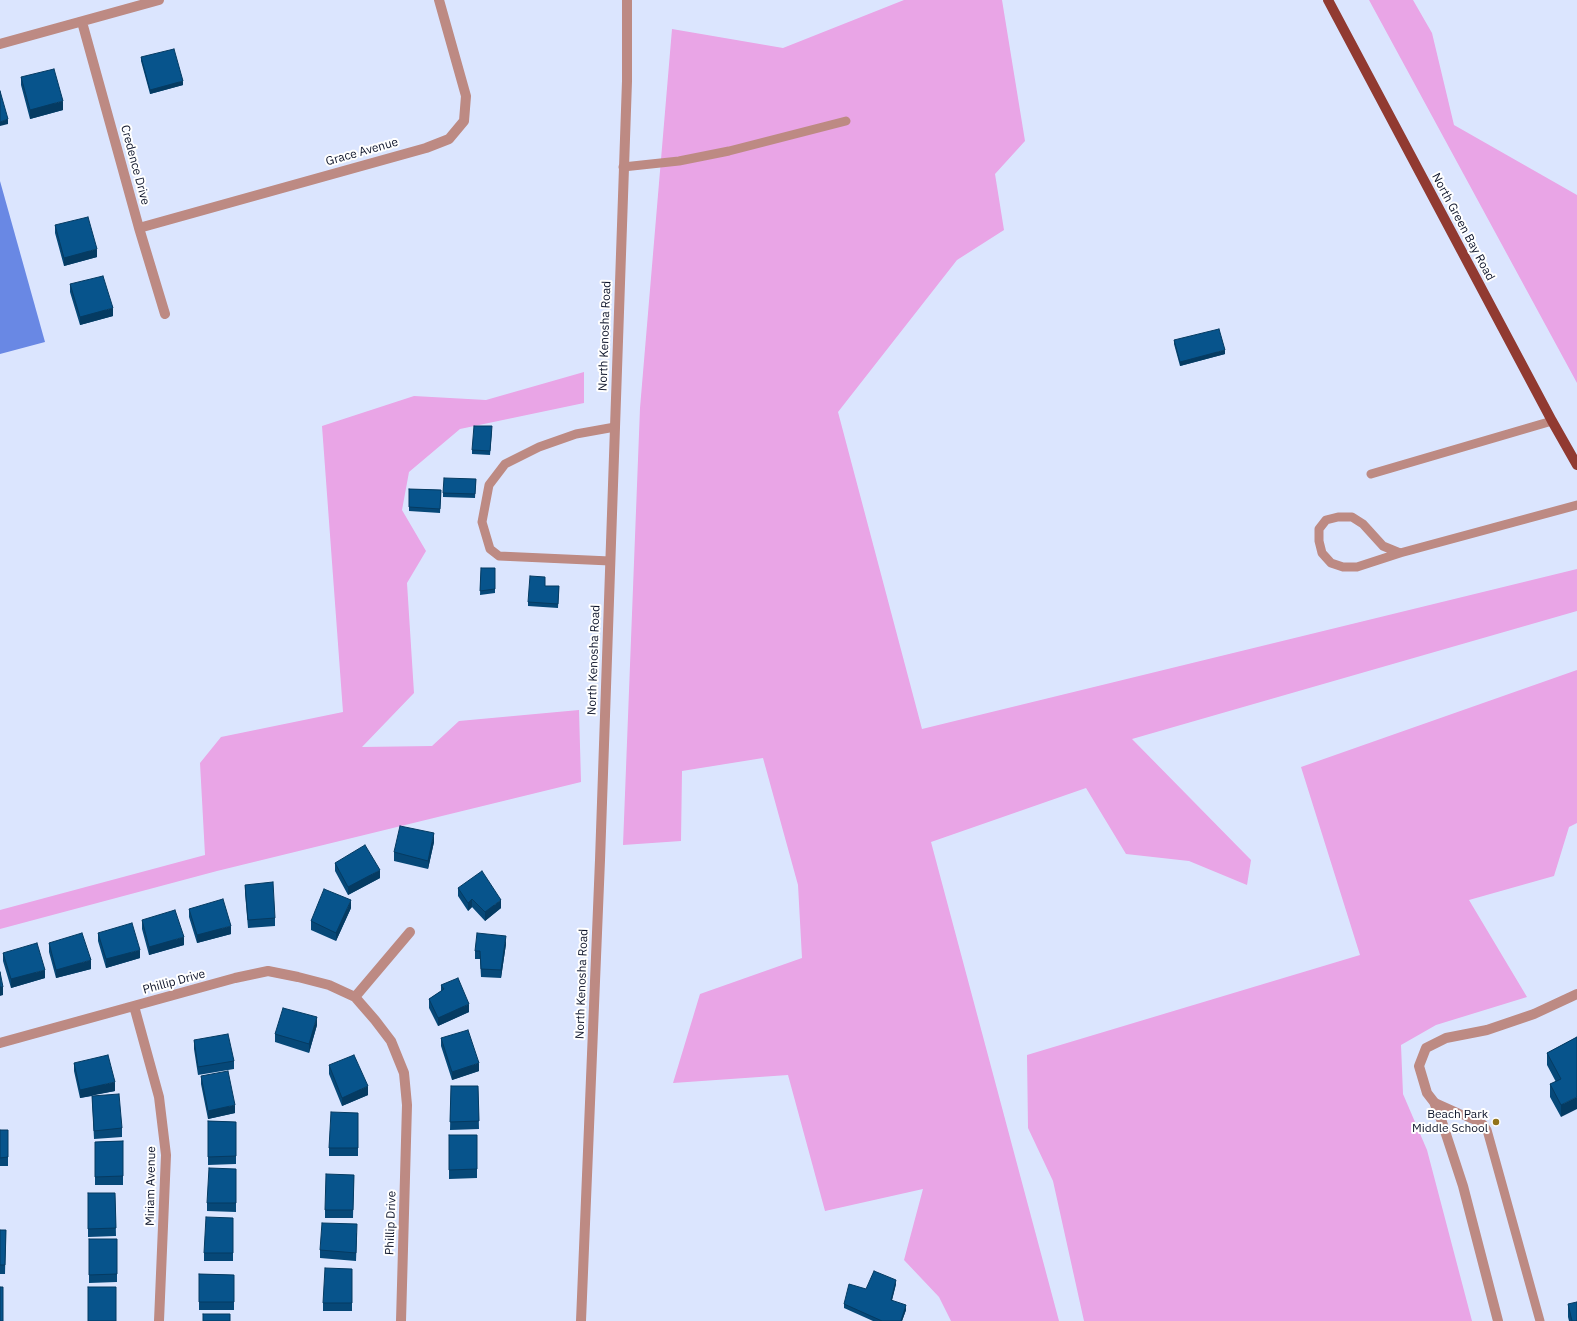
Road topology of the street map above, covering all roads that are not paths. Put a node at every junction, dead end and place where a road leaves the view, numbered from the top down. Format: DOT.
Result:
graph roads {
  1 [pos="159,0"];
  2 [pos="439,0"];
  3 [pos="627,0"];
  4 [pos="1328,0"];
  5 [pos="82,22"];
  6 [pos="0,44"];
  7 [pos="846,121"];
  8 [pos="623,166"];
  9 [pos="139,228"];
  10 [pos="165,314"];
  11 [pos="1552,421"];
  12 [pos="615,427"];
  13 [pos="1577,465"];
  14 [pos="1371,474"];
  15 [pos="1577,505"];
  16 [pos="1400,553"];
  17 [pos="610,561"];
  18 [pos="410,932"];
  19 [pos="1577,994"];
  20 [pos="355,997"];
  21 [pos="134,1006"];
  22 [pos="0,1043"];
  23 [pos="1434,1102"];
  24 [pos="159,1321"];
  25 [pos="401,1321"];
  26 [pos="581,1321"];
  27 [pos="1498,1321"];
  28 [pos="1540,1321"];
  1 -- 5 [label="street"];
  2 -- 9 [label="street, Grace Avenue"];
  3 -- 8 [label="street, North Kenosha Road"];
  4 -- 11 [label="main road, North Green Bay Road"];
  5 -- 6 [label="street"];
  5 -- 9 [label="street, Credence Drive"];
  7 -- 8 [label="lane"];
  8 -- 12 [label="street, North Kenosha Road"];
  9 -- 10 [label="street, Credence Drive"];
  11 -- 13 [label="main road, North Green Bay Road"];
  11 -- 14 [label="lane"];
  12 -- 17 [label="street, North Kenosha Road"];
  12 -- 17 [label="lane"];
  15 -- 16 [label="lane"];
  16 -- 16 [label="lane"];
  17 -- 26 [label="street, North Kenosha Road"];
  18 -- 20 [label="street"];
  19 -- 23 [label="street"];
  20 -- 21 [label="street, Phillip Drive"];
  20 -- 25 [label="street, Phillip Drive"];
  21 -- 22 [label="street, Phillip Drive"];
  21 -- 24 [label="street, Miriam Avenue"];
  23 -- 27 [label="street"];
  23 -- 28 [label="lane"];
}
